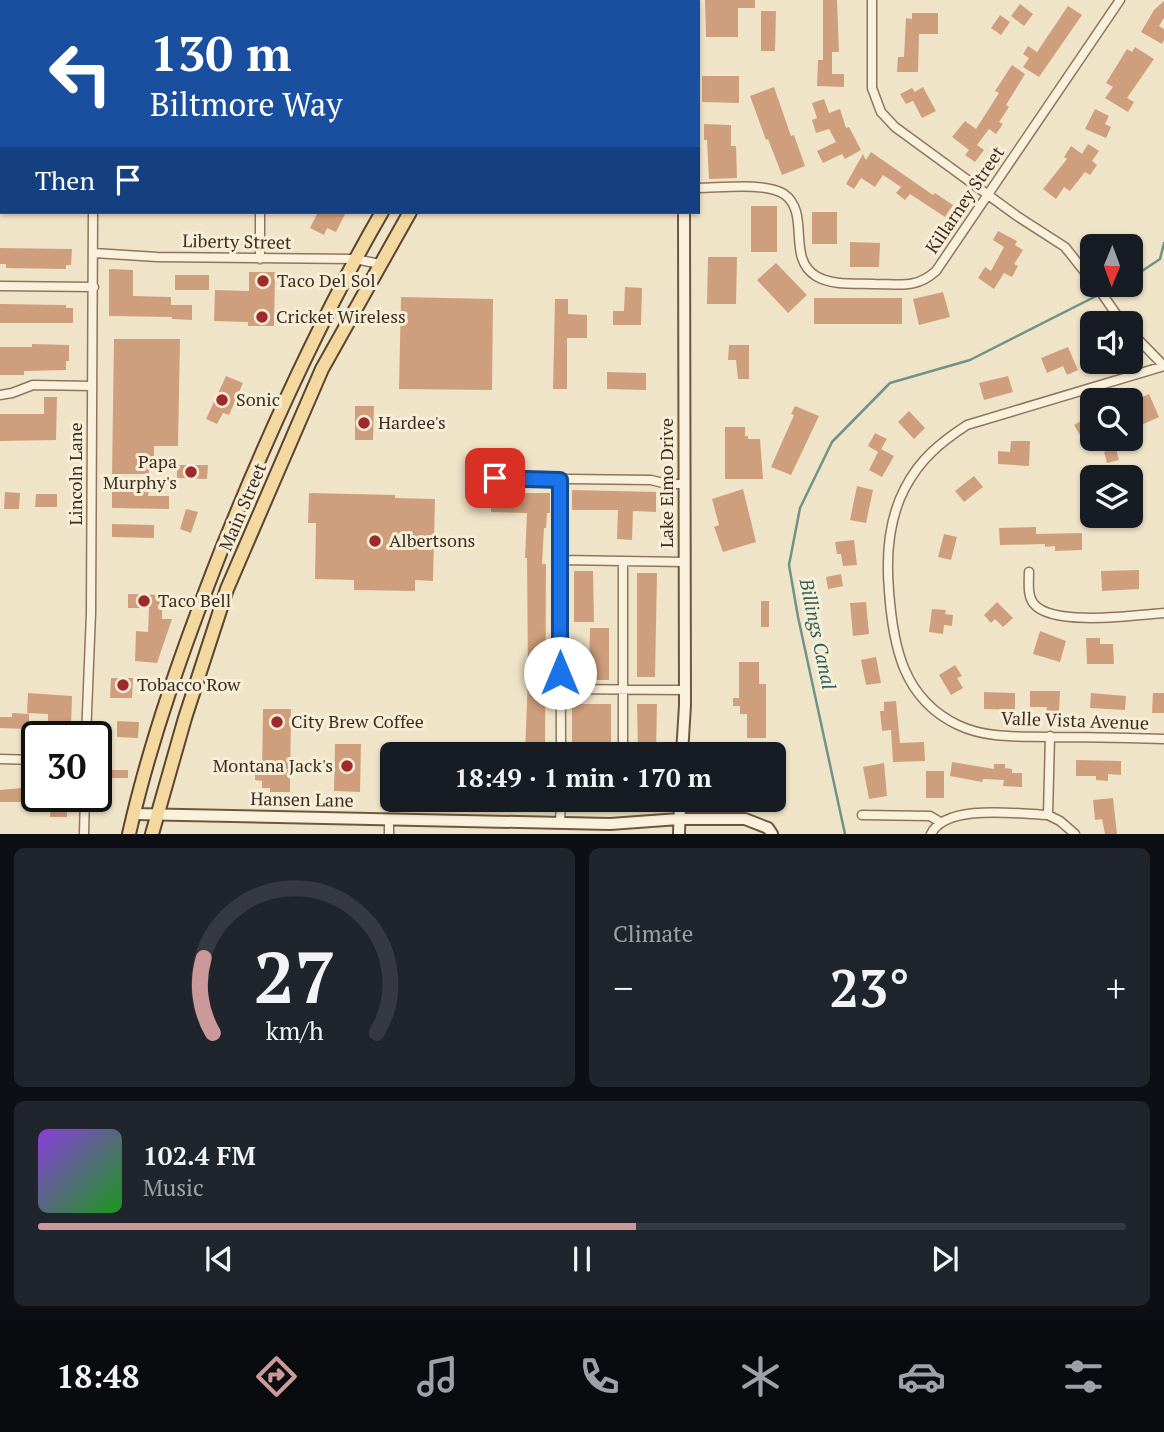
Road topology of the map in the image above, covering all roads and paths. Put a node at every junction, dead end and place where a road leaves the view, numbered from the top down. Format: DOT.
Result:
graph roads {
  1 [pos="872,0"];
  2 [pos="1120,0"];
  3 [pos="700,188"];
  4 [pos="989,193"];
  5 [pos="93,214"];
  6 [pos="260,214"];
  7 [pos="381,214"];
  8 [pos="409,214"];
  9 [pos="684,214"];
  10 [pos="93,253"];
  11 [pos="260,259"];
  12 [pos="355,259"];
  13 [pos="380,264"];
  14 [pos="1080,265"];
  15 [pos="0,286"];
  16 [pos="94,287"];
  17 [pos="1143,344"];
  18 [pos="1164,366"];
  19 [pos="92,386"];
  20 [pos="0,395"];
  21 [pos="495,478"];
  22 [pos="560,480"];
  23 [pos="685,484"];
  24 [pos="561,560"];
  25 [pos="623,561"];
  26 [pos="685,562"];
  27 [pos="1029,572"];
  28 [pos="1164,612"];
  29 [pos="560,689"];
  30 [pos="624,690"];
  31 [pos="685,690"];
  32 [pos="87,721"];
  33 [pos="1050,736"];
  34 [pos="1164,739"];
  35 [pos="561,742"];
  36 [pos="623,742"];
  37 [pos="683,742"];
  38 [pos="0,759"];
  39 [pos="21,760"];
  40 [pos="85,812"];
  41 [pos="560,812"];
  42 [pos="679,812"];
  43 [pos="134,814"];
  44 [pos="156,814"];
  45 [pos="862,815"];
  46 [pos="1048,815"];
  47 [pos="389,819"];
  48 [pos="679,820"];
  49 [pos="940,822"];
  50 [pos="560,823"];
  51 [pos="84,834"];
  52 [pos="129,834"];
  53 [pos="152,834"];
  54 [pos="389,834"];
  55 [pos="679,834"];
  56 [pos="772,834"];
  57 [pos="932,834"];
  58 [pos="1075,834"];
  1 -- 4 [label="street"];
  2 -- 4 [label="street, Killarney Street"];
  3 -- 4 [label="street, Killarney Street"];
  4 -- 14 [label="street"];
  5 -- 10 [label="street, Lincoln Lane"];
  6 -- 11 [label="street"];
  7 -- 12 [label="main road, Main Street"];
  8 -- 13 [label="main road, Main Street"];
  9 -- 23 [label="main road, Lake Elmo Drive"];
  10 -- 11 [label="street, Liberty Street"];
  10 -- 16 [label="street, Lincoln Lane"];
  11 -- 12 [label="street, Liberty Street"];
  12 -- 13 [label="street, Liberty Street"];
  12 -- 43 [label="main road, Main Street"];
  13 -- 44 [label="main road, Main Street"];
  15 -- 16 [label="street"];
  16 -- 19 [label="street, Lincoln Lane"];
  17 -- 18 [label="street"];
  18 -- 33 [label="street, Valle Vista Avenue"];
  19 -- 20 [label="street"];
  19 -- 32 [label="street, Lincoln Lane"];
  21 -- 22 [label="street"];
  22 -- 23 [label="street"];
  22 -- 24 [label="street"];
  23 -- 26 [label="main road, Lake Elmo Drive"];
  24 -- 25 [label="street"];
  24 -- 29 [label="street"];
  25 -- 26 [label="street"];
  25 -- 30 [label="street"];
  26 -- 31 [label="main road, Lake Elmo Drive"];
  27 -- 28 [label="street"];
  29 -- 30 [label="street"];
  29 -- 35 [label="street"];
  30 -- 31 [label="street"];
  30 -- 36 [label="street"];
  31 -- 37 [label="main road, Lake Elmo Drive"];
  33 -- 34 [label="street, Valle Vista Avenue"];
  33 -- 46 [label="street"];
  38 -- 39 [label="street"];
  40 -- 51 [label="street"];
  41 -- 50 [label="street"];
  42 -- 48 [label="main road"];
  43 -- 44 [label="main road, Hansen Lane"];
  43 -- 52 [label="main road, Main Street"];
  44 -- 47 [label="main road, Hansen Lane"];
  44 -- 53 [label="main road, Main Street"];
  45 -- 49 [label="street"];
  46 -- 49 [label="street"];
  46 -- 58 [label="street"];
  47 -- 50 [label="main road, Hansen Lane"];
  47 -- 54 [label="street"];
  48 -- 50 [label="main road, Hansen Lane"];
  48 -- 55 [label="main road"];
  48 -- 56 [label="main road, Hansen Lane"];
  49 -- 57 [label="street"];
}
